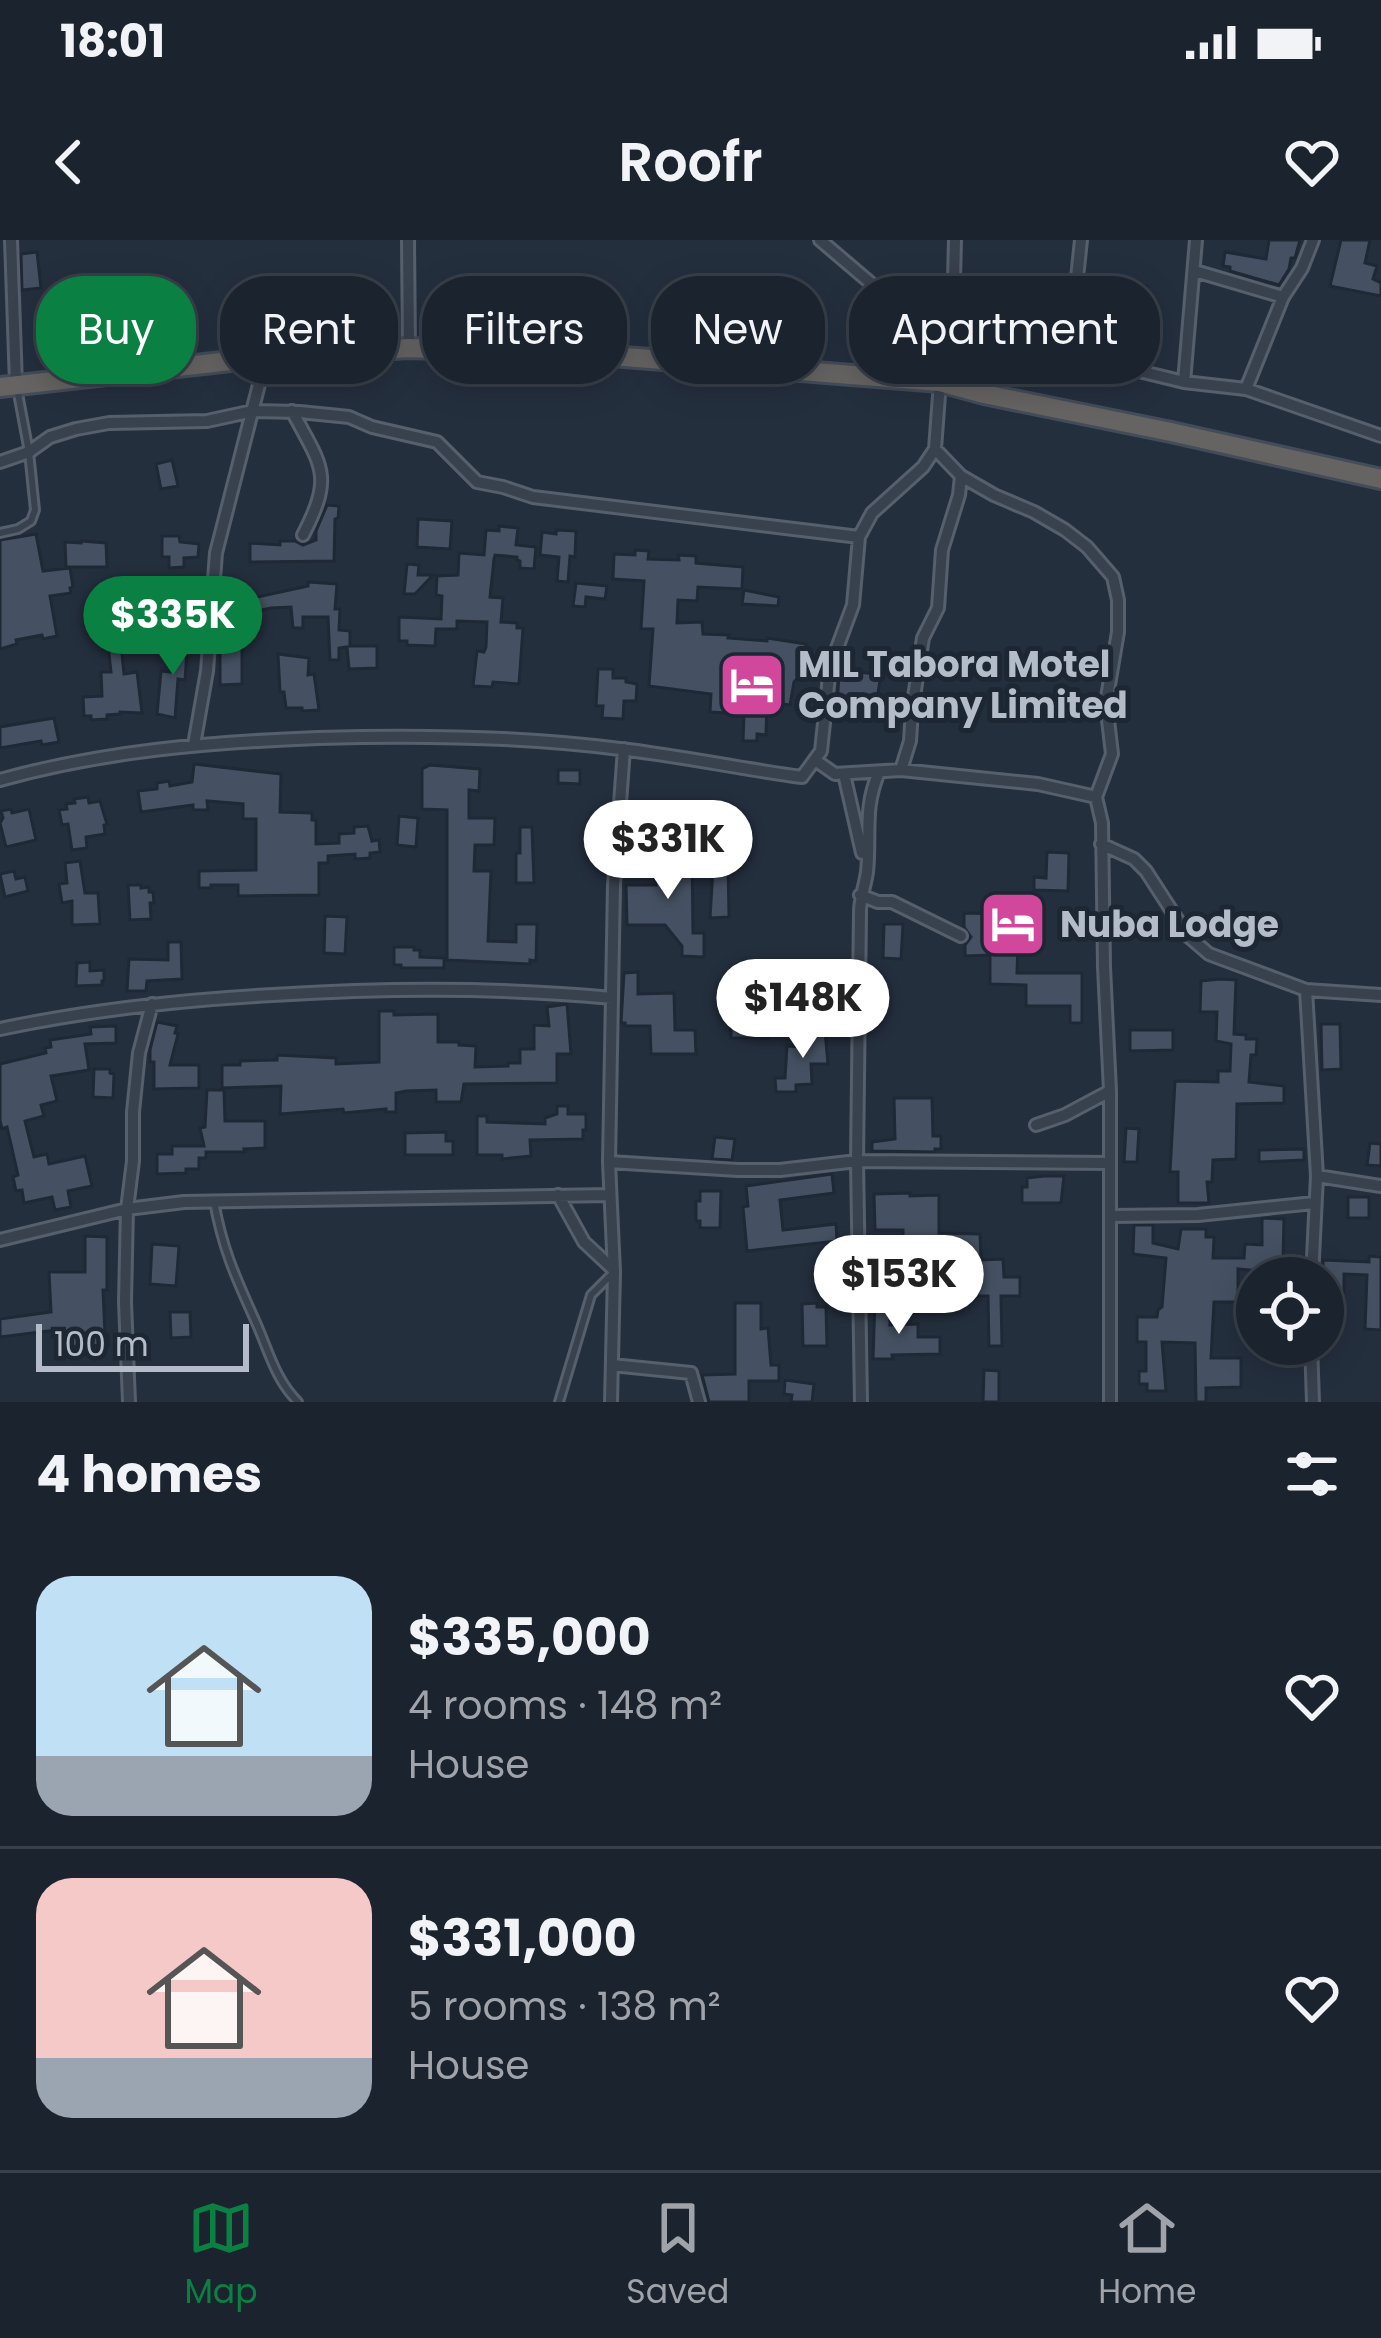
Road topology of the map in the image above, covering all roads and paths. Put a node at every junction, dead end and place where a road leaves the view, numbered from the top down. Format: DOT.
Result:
graph roads {
  1 [pos="11,240"];
  2 [pos="408,240"];
  3 [pos="820,240"];
  4 [pos="955,240"];
  5 [pos="1081,240"];
  6 [pos="1196,240"];
  7 [pos="1313,240"];
  8 [pos="1195,271"];
  9 [pos="862,276"];
  10 [pos="954,276"];
  11 [pos="1077,276"];
  12 [pos="1282,297"];
  13 [pos="409,347"];
  14 [pos="398,348"];
  15 [pos="220,363"];
  16 [pos="849,375"];
  17 [pos="1160,376"];
  18 [pos="1184,382"];
  19 [pos="260,384"];
  20 [pos="940,384"];
  21 [pos="947,384"];
  22 [pos="8,386"];
  23 [pos="1246,389"];
  24 [pos="253,411"];
  25 [pos="292,411"];
  26 [pos="1381,436"];
  27 [pos="934,448"];
  28 [pos="29,452"];
  29 [pos="0,462"];
  30 [pos="961,476"];
  31 [pos="1381,479"];
  32 [pos="0,532"];
  33 [pos="303,535"];
  34 [pos="859,537"];
  35 [pos="194,746"];
  36 [pos="624,749"];
  37 [pos="815,760"];
  38 [pos="901,770"];
  39 [pos="879,772"];
  40 [pos="844,774"];
  41 [pos="0,780"];
  42 [pos="1096,797"];
  43 [pos="1101,844"];
  44 [pos="867,874"];
  45 [pos="860,895"];
  46 [pos="961,936"];
  47 [pos="1306,989"];
  48 [pos="1381,995"];
  49 [pos="612,998"];
  50 [pos="152,1004"];
  51 [pos="0,1029"];
  52 [pos="1110,1091"];
  53 [pos="1036,1125"];
  54 [pos="609,1162"];
  55 [pos="857,1162"];
  56 [pos="1109,1163"];
  57 [pos="1317,1176"];
  58 [pos="1381,1186"];
  59 [pos="609,1195"];
  60 [pos="558,1196"];
  61 [pos="214,1201"];
  62 [pos="1314,1203"];
  63 [pos="128,1209"];
  64 [pos="1110,1216"];
  65 [pos="0,1240"];
  66 [pos="1313,1257"];
  67 [pos="613,1270"];
  68 [pos="612,1365"];
  69 [pos="1312,1365"];
  70 [pos="129,1402"];
  71 [pos="298,1402"];
  72 [pos="559,1402"];
  73 [pos="610,1402"];
  74 [pos="699,1402"];
  75 [pos="861,1402"];
  76 [pos="1110,1402"];
  77 [pos="1313,1402"];
  1 -- 22 [label="street"];
  2 -- 13 [label="street"];
  3 -- 9 [label="street"];
  4 -- 10 [label="street"];
  5 -- 11 [label="street"];
  6 -- 8 [label="street"];
  7 -- 12 [label="street"];
  8 -- 12 [label="street"];
  8 -- 18 [label="street"];
  12 -- 23 [label="street"];
  13 -- 14 [label="highway"];
  13 -- 16 [label="highway"];
  15 -- 22 [label="highway"];
  17 -- 18 [label="street"];
  18 -- 23 [label="street"];
  19 -- 24 [label="street"];
  20 -- 27 [label="street"];
  21 -- 31 [label="highway"];
  22 -- 28 [label="lane"];
  23 -- 26 [label="street"];
  24 -- 25 [label="street"];
  24 -- 28 [label="street"];
  24 -- 35 [label="street"];
  25 -- 33 [label="street"];
  25 -- 34 [label="street"];
  27 -- 30 [label="street"];
  27 -- 34 [label="street"];
  28 -- 29 [label="street"];
  28 -- 32 [label="lane"];
  30 -- 38 [label="street"];
  30 -- 42 [label="street"];
  34 -- 37 [label="street"];
  35 -- 36 [label="street"];
  35 -- 41 [label="street"];
  36 -- 37 [label="street"];
  36 -- 49 [label="street"];
  37 -- 40 [label="street"];
  38 -- 39 [label="street"];
  38 -- 42 [label="street"];
  39 -- 40 [label="street"];
  39 -- 44 [label="street"];
  40 -- 44 [label="street"];
  42 -- 43 [label="street"];
  43 -- 47 [label="street"];
  43 -- 52 [label="street"];
  44 -- 45 [label="street"];
  45 -- 46 [label="street"];
  45 -- 55 [label="street"];
  47 -- 48 [label="street"];
  47 -- 57 [label="street"];
  49 -- 50 [label="street"];
  49 -- 54 [label="street"];
  50 -- 51 [label="street"];
  50 -- 63 [label="street"];
  52 -- 53 [label="street"];
  52 -- 56 [label="street"];
  54 -- 55 [label="street"];
  54 -- 59 [label="street"];
  55 -- 56 [label="street"];
  55 -- 75 [label="street"];
  56 -- 64 [label="street"];
  57 -- 58 [label="street"];
  57 -- 62 [label="street"];
  59 -- 60 [label="street"];
  59 -- 67 [label="street"];
  60 -- 61 [label="street"];
  60 -- 67 [label="street"];
  61 -- 63 [label="street"];
  61 -- 71 [label="lane"];
  62 -- 64 [label="street"];
  62 -- 66 [label="street"];
  63 -- 65 [label="street"];
  63 -- 70 [label="street"];
  64 -- 76 [label="street"];
  67 -- 68 [label="street"];
  67 -- 72 [label="lane"];
  68 -- 73 [label="street"];
  68 -- 74 [label="street"];
  69 -- 77 [label="street"];
}
